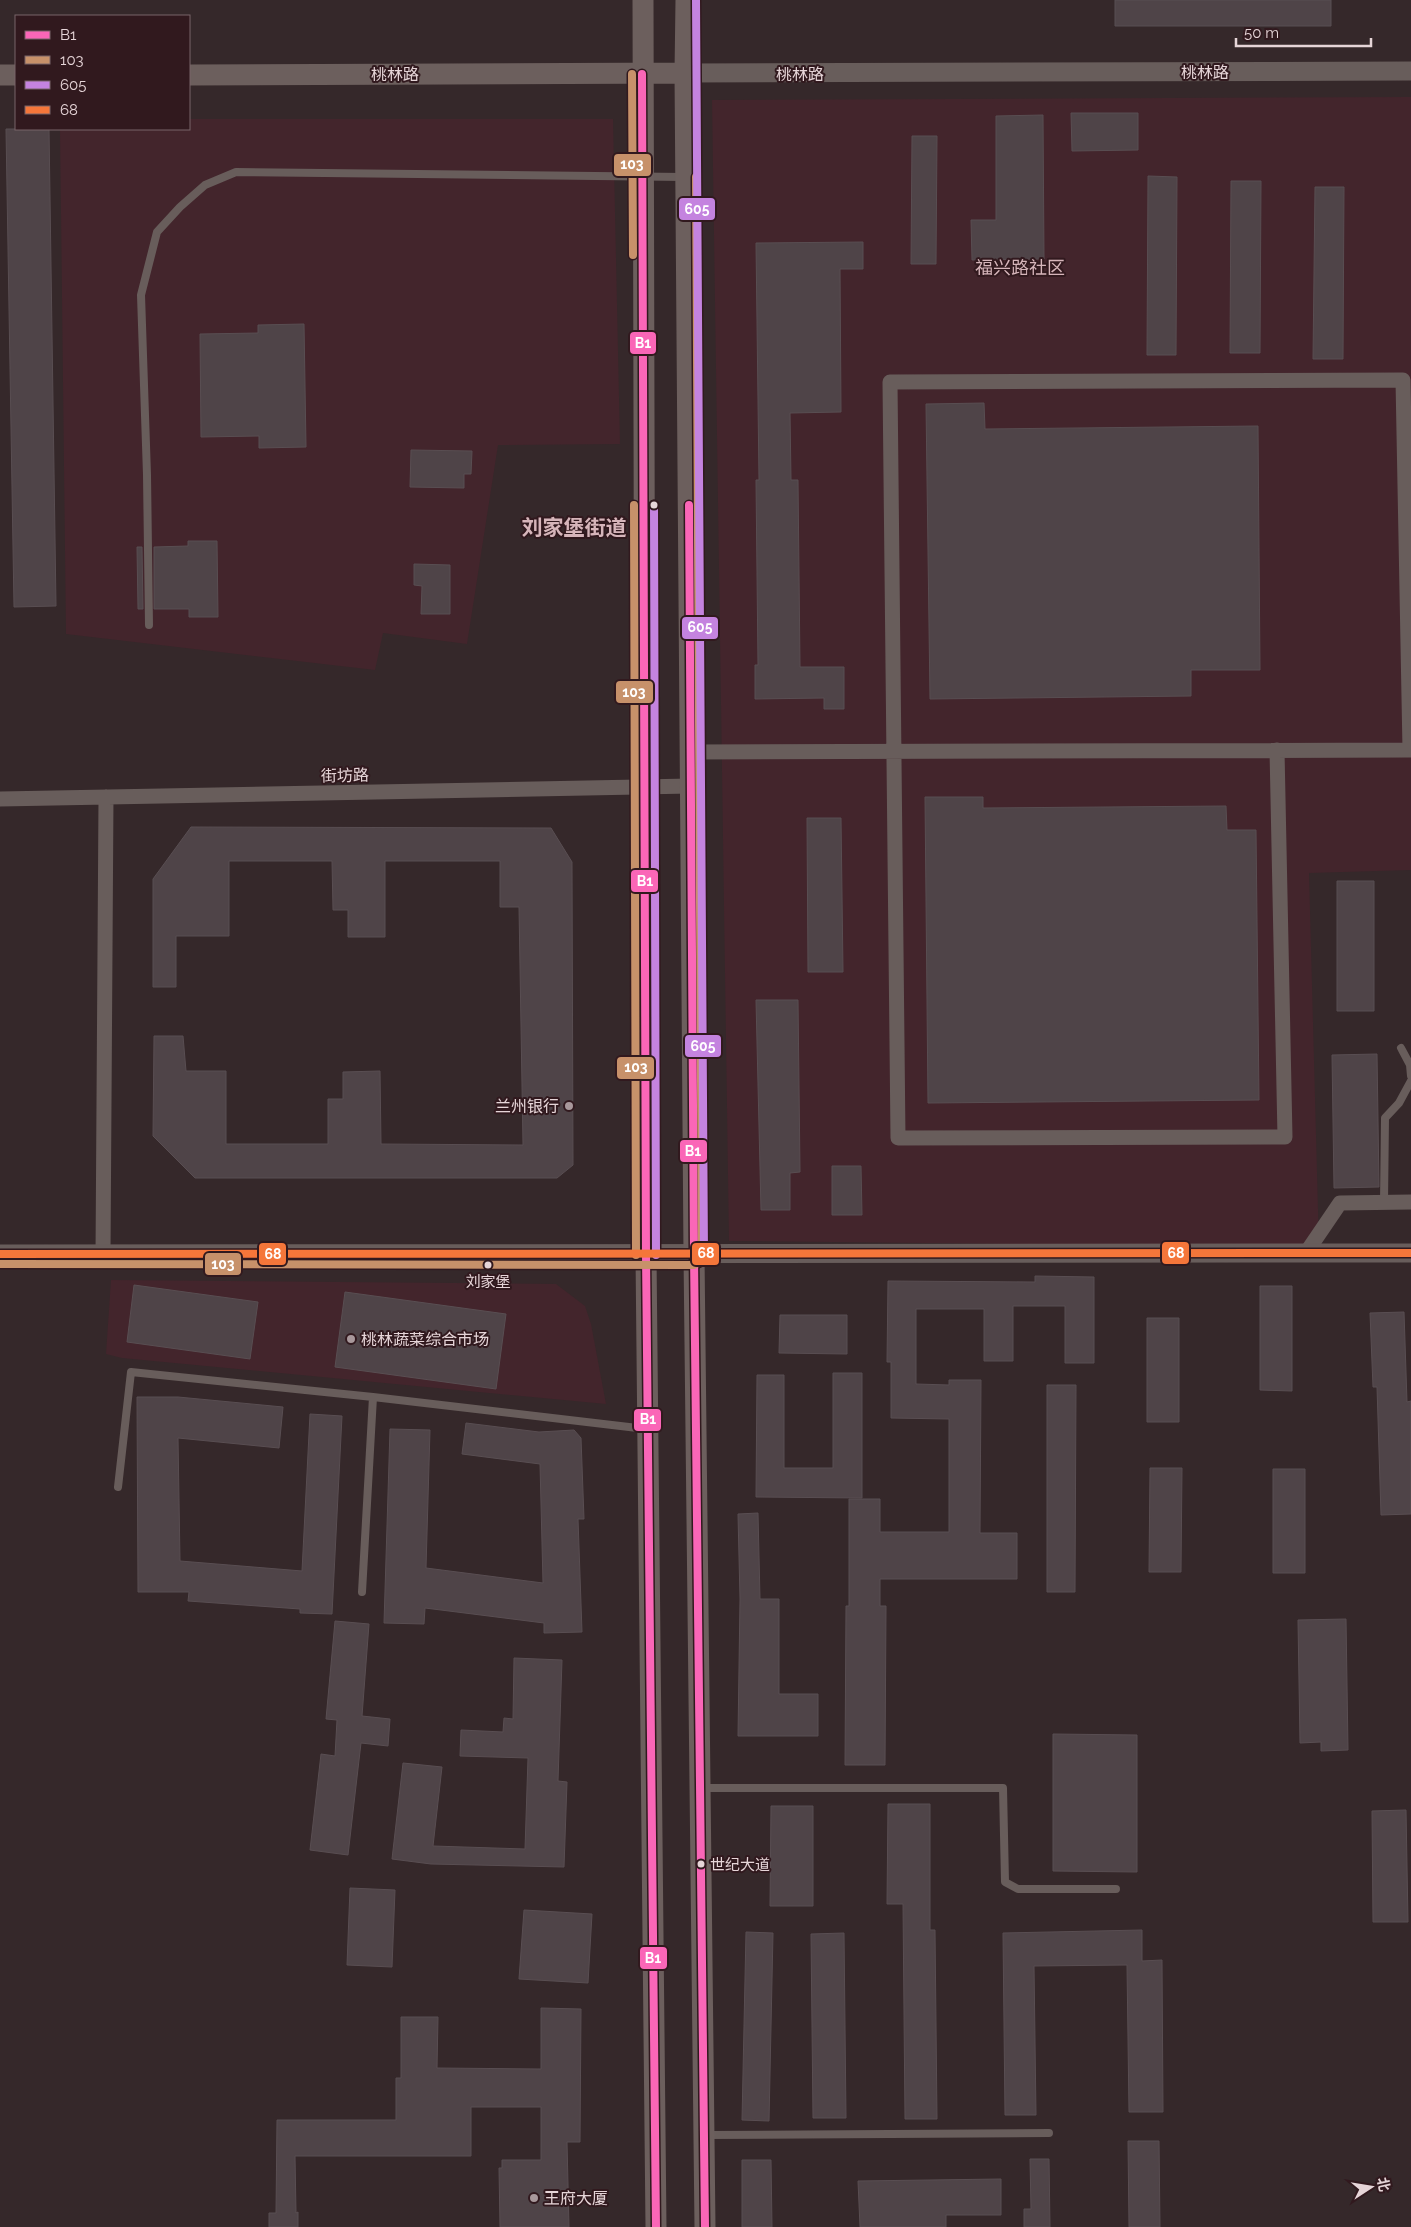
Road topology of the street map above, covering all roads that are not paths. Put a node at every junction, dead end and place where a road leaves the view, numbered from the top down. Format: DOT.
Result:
graph roads {
  1 [pos="643,0"];
  2 [pos="686,0"];
  3 [pos="1411,71"];
  4 [pos="685,73"];
  5 [pos="642,74"];
  6 [pos="0,75"];
  7 [pos="15,75"];
  8 [pos="190,75"];
  9 [pos="686,177"];
  10 [pos="643,178"];
  11 [pos="149,625"];
  12 [pos="1277,750"];
  13 [pos="1411,750"];
  14 [pos="691,752"];
  15 [pos="894,752"];
  16 [pos="691,786"];
  17 [pos="645,787"];
  18 [pos="106,797"];
  19 [pos="0,799"];
  20 [pos="1401,1048"];
  21 [pos="1411,1076"];
  22 [pos="1411,1081"];
  23 [pos="1384,1202"];
  24 [pos="1411,1202"];
  25 [pos="1411,1253"];
  26 [pos="0,1254"];
  27 [pos="1306,1254"];
  28 [pos="103,1255"];
  29 [pos="646,1255"];
  30 [pos="694,1255"];
  31 [pos="373,1397"];
  32 [pos="648,1429"];
  33 [pos="118,1487"];
  34 [pos="362,1592"];
  35 [pos="700,1788"];
  36 [pos="1116,1889"];
  37 [pos="1049,2133"];
  38 [pos="704,2135"];
  39 [pos="656,2227"];
  40 [pos="705,2227"];
  1 -- 5 [label="main road"];
  2 -- 4 [label="main road"];
  3 -- 4 [label="street, 桃林路"];
  4 -- 5 [label="main road, 桃林路"];
  4 -- 9 [label="main road"];
  5 -- 8 [label="main road, 桃林路"];
  5 -- 10 [label="main road"];
  6 -- 7 [label="main road"];
  9 -- 10 [label="lane"];
  9 -- 14 [label="main road"];
  10 -- 11 [label="lane"];
  10 -- 17 [label="main road"];
  12 -- 13 [label="street"];
  12 -- 15 [label="street"];
  12 -- 15 [label="street"];
  13 -- 15 [label="street"];
  14 -- 15 [label="street"];
  14 -- 16 [label="main road"];
  16 -- 17 [label="street, 街坊路"];
  16 -- 30 [label="main road"];
  17 -- 18 [label="street, 街坊路"];
  17 -- 29 [label="main road"];
  18 -- 19 [label="street, 街坊路"];
  18 -- 28 [label="street"];
  20 -- 21 [label="lane"];
  22 -- 23 [label="lane"];
  23 -- 24 [label="street"];
  23 -- 27 [label="street"];
  25 -- 27 [label="street"];
  26 -- 28 [label="street"];
  27 -- 30 [label="street"];
  28 -- 29 [label="street"];
  29 -- 30 [label="street"];
  29 -- 32 [label="main road"];
  30 -- 35 [label="main road"];
  31 -- 32 [label="lane"];
  31 -- 33 [label="lane"];
  31 -- 34 [label="lane"];
  32 -- 39 [label="main road"];
  35 -- 36 [label="lane"];
  35 -- 38 [label="main road"];
  37 -- 38 [label="lane"];
  38 -- 40 [label="main road"];
}
